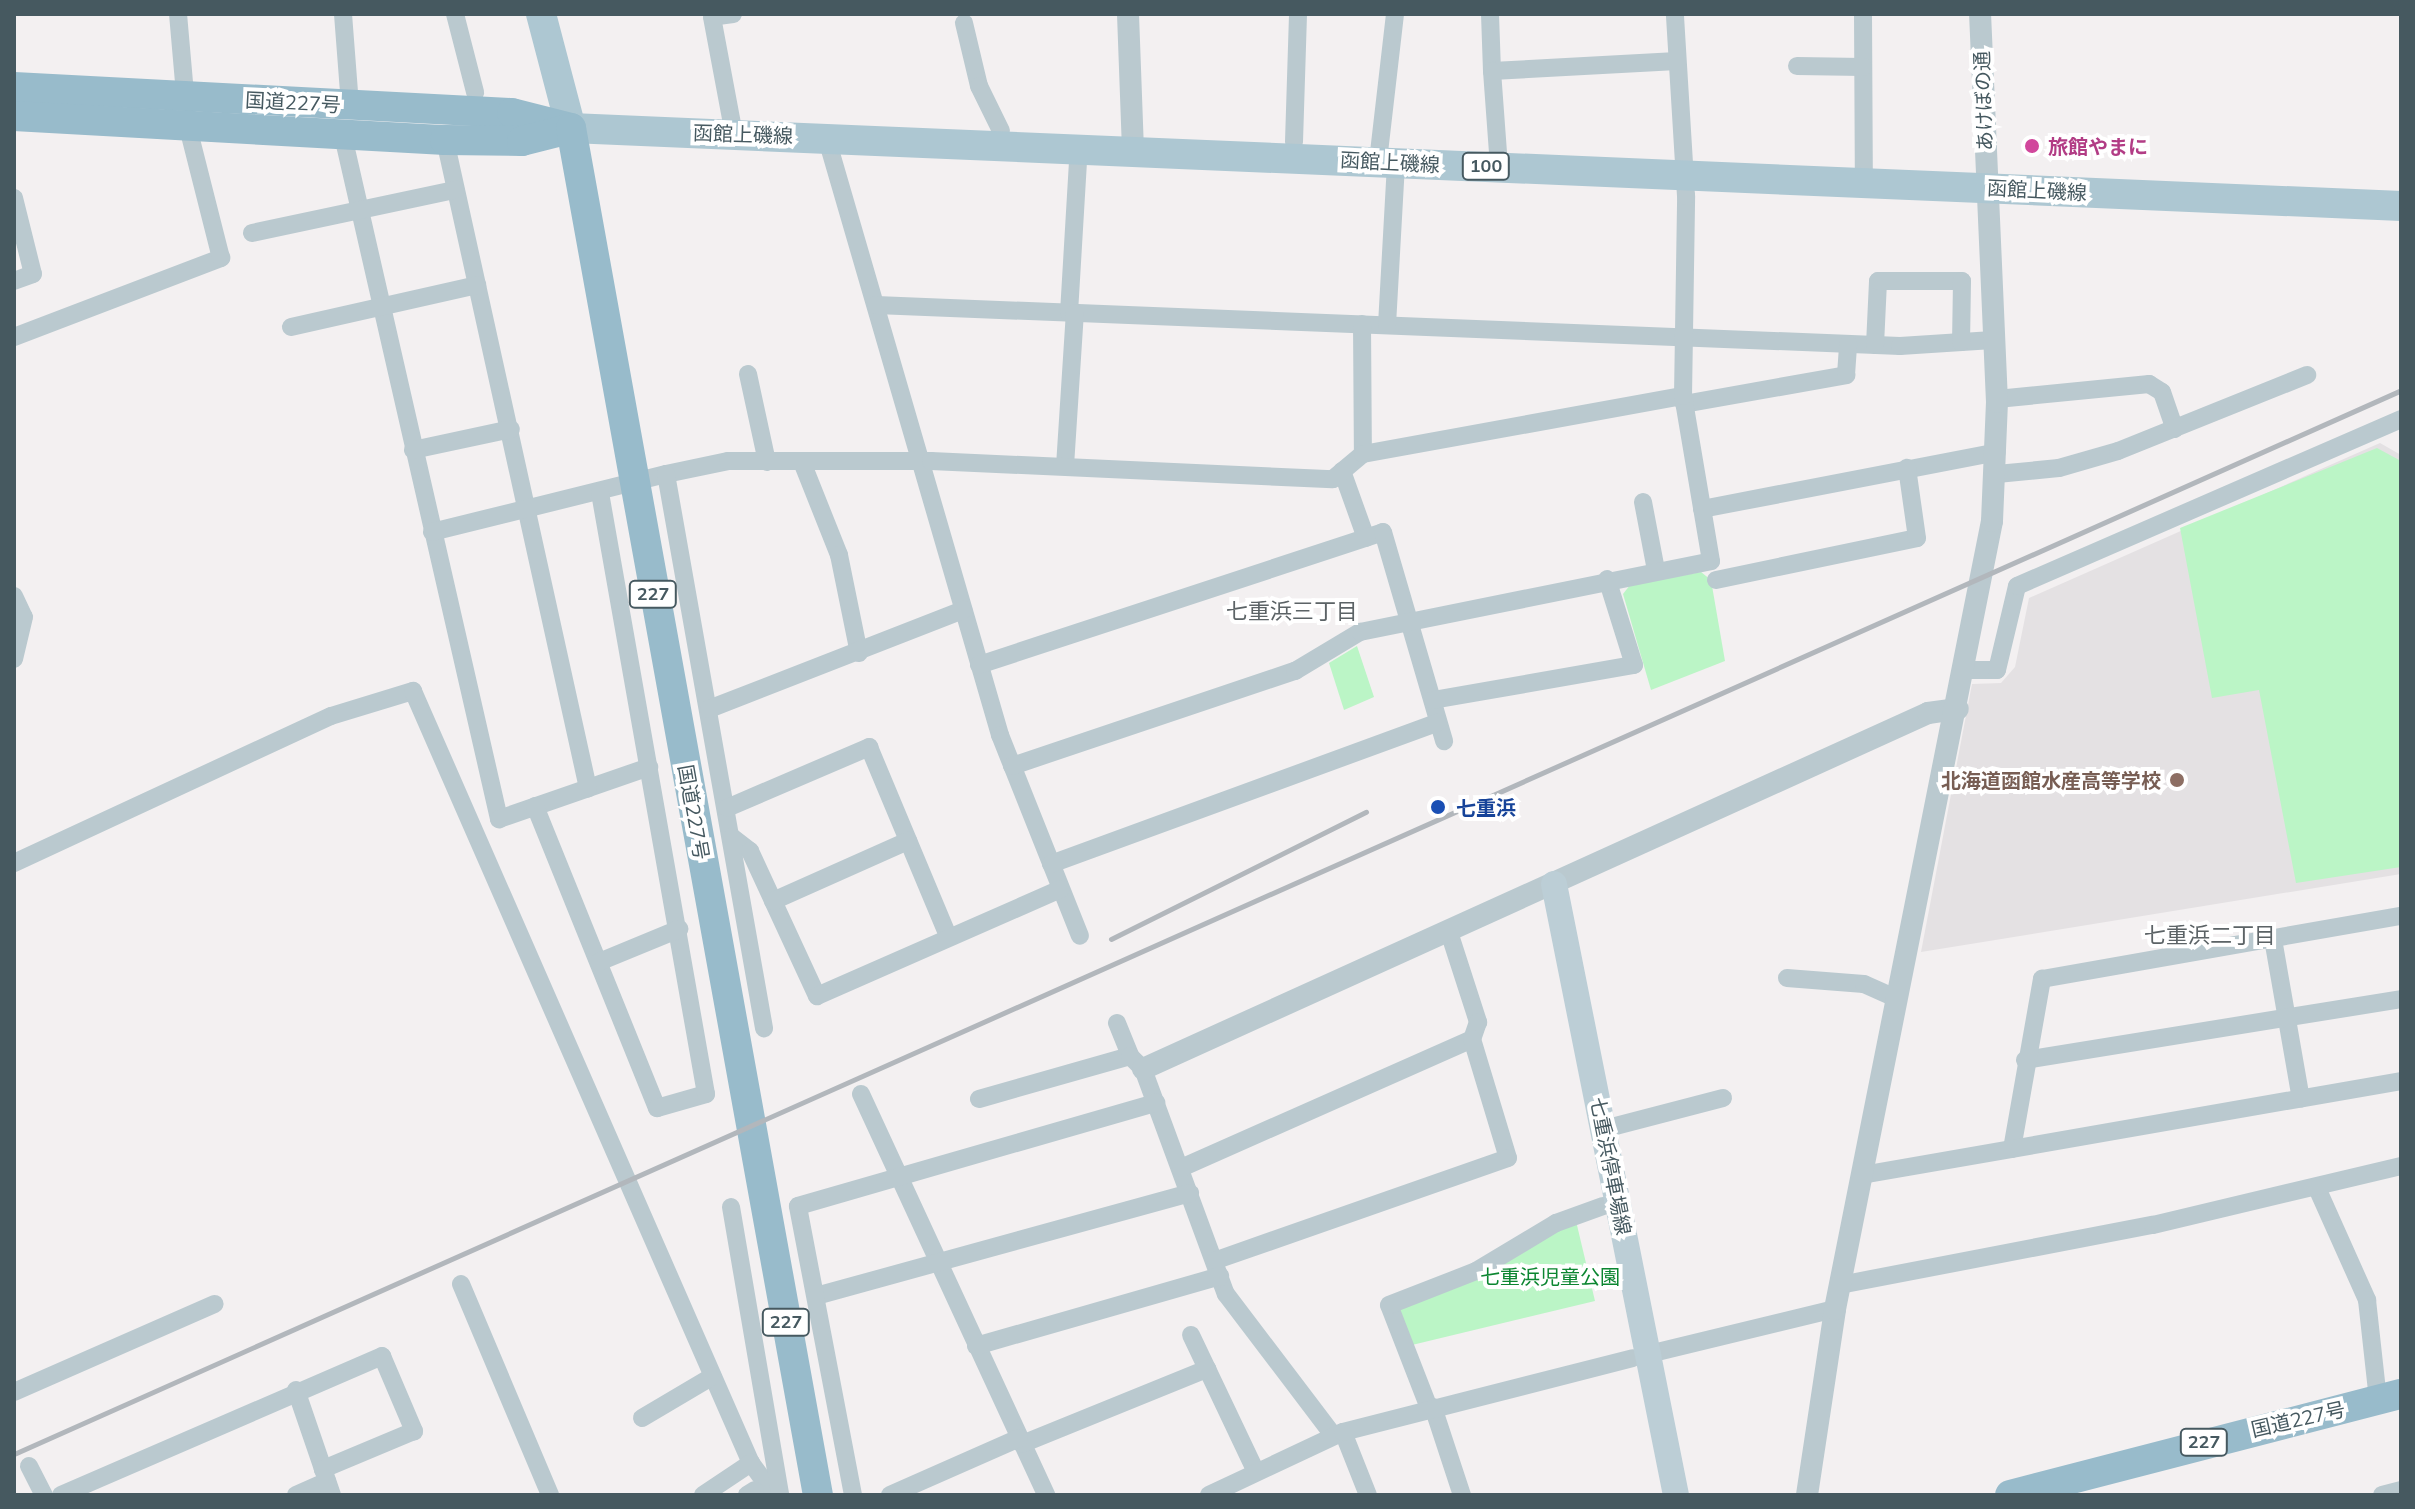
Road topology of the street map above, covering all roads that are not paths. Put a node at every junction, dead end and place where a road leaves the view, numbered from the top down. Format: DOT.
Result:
graph roads {
  1 [pos="178,14"];
  2 [pos="343,14"];
  3 [pos="455,14"];
  4 [pos="541,14"];
  5 [pos="559,14"];
  6 [pos="733,14"];
  7 [pos="1128,14"];
  8 [pos="1298,14"];
  9 [pos="1395,14"];
  10 [pos="1490,14"];
  11 [pos="1675,14"];
  12 [pos="1863,14"];
  13 [pos="1980,14"];
  14 [pos="712,16"];
  15 [pos="964,23"];
  16 [pos="1677,61"];
  17 [pos="1797,66"];
  18 [pos="1863,67"];
  19 [pos="1492,71"];
  20 [pos="14,87"];
  21 [pos="475,92"];
  22 [pos="186,96"];
  23 [pos="350,105"];
  24 [pos="14,116"];
  25 [pos="188,128"];
  26 [pos="571,128"];
  27 [pos="1001,131"];
  28 [pos="734,134"];
  29 [pos="343,136"];
  30 [pos="826,136"];
  31 [pos="445,140"];
  32 [pos="1294,142"];
  33 [pos="1079,147"];
  34 [pos="1133,150"];
  35 [pos="1387,161"];
  36 [pos="1499,167"];
  37 [pos="1683,175"];
  38 [pos="1864,182"];
  39 [pos="1986,187"];
  40 [pos="455,190"];
  41 [pos="14,198"];
  42 [pos="2401,206"];
  43 [pos="357,209"];
  44 [pos="252,233"];
  45 [pos="14,281"];
  46 [pos="477,285"];
  47 [pos="876,305"];
  48 [pos="380,306"];
  49 [pos="1072,313"];
  50 [pos="1362,324"];
  51 [pos="1387,325"];
  52 [pos="291,327"];
  53 [pos="14,337"];
  54 [pos="1682,337"];
  55 [pos="1993,340"];
  56 [pos="1961,342"];
  57 [pos="1848,344"];
  58 [pos="1875,345"];
  59 [pos="748,374"];
  60 [pos="2307,375"];
  61 [pos="1997,399"];
  62 [pos="1683,400"];
  63 [pos="2401,419"];
  64 [pos="511,429"];
  65 [pos="2175,429"];
  66 [pos="413,450"];
  67 [pos="1997,452"];
  68 [pos="1363,454"];
  69 [pos="767,462"];
  70 [pos="802,462"];
  71 [pos="918,463"];
  72 [pos="1065,466"];
  73 [pos="1907,468"];
  74 [pos="1342,471"];
  75 [pos="666,474"];
  76 [pos="1997,474"];
  77 [pos="633,482"];
  78 [pos="600,493"];
  79 [pos="1643,502"];
  80 [pos="1702,509"];
  81 [pos="528,510"];
  82 [pos="432,532"];
  83 [pos="1366,538"];
  84 [pos="1656,570"];
  85 [pos="1607,579"];
  86 [pos="1716,580"];
  87 [pos="14,596"];
  88 [pos="963,610"];
  89 [pos="1409,618"];
  90 [pos="859,653"];
  91 [pos="14,659"];
  92 [pos="979,665"];
  93 [pos="1966,670"];
  94 [pos="1433,700"];
  95 [pos="709,709"];
  96 [pos="1958,709"];
  97 [pos="1012,766"];
  98 [pos="649,767"];
  99 [pos="588,788"];
  100 [pos="535,806"];
  101 [pos="727,808"];
  102 [pos="732,837"];
  103 [pos="908,841"];
  104 [pos="14,863"];
  105 [pos="1051,864"];
  106 [pos="1554,884"];
  107 [pos="1061,889"];
  108 [pos="773,901"];
  109 [pos="2401,916"];
  110 [pos="679,929"];
  111 [pos="1449,932"];
  112 [pos="948,936"];
  113 [pos="1080,936"];
  114 [pos="2273,939"];
  115 [pos="599,962"];
  116 [pos="1787,978"];
  117 [pos="1889,995"];
  118 [pos="2401,999"];
  119 [pos="2287,1019"];
  120 [pos="1117,1023"];
  121 [pos="764,1028"];
  122 [pos="1472,1039"];
  123 [pos="2025,1060"];
  124 [pos="1136,1062"];
  125 [pos="2401,1081"];
  126 [pos="861,1094"];
  127 [pos="1723,1098"];
  128 [pos="979,1099"];
  129 [pos="2301,1099"];
  130 [pos="1156,1103"];
  131 [pos="1604,1129"];
  132 [pos="2012,1149"];
  133 [pos="2401,1166"];
  134 [pos="1181,1168"];
  135 [pos="1862,1175"];
  136 [pos="898,1176"];
  137 [pos="2317,1188"];
  138 [pos="1190,1193"];
  139 [pos="1603,1206"];
  140 [pos="731,1207"];
  141 [pos="937,1262"];
  142 [pos="1218,1268"];
  143 [pos="461,1284"];
  144 [pos="1840,1285"];
  145 [pos="816,1296"];
  146 [pos="214,1304"];
  147 [pos="1835,1309"];
  148 [pos="1191,1335"];
  149 [pos="976,1346"];
  150 [pos="1641,1356"];
  151 [pos="1207,1369"];
  152 [pos="713,1376"];
  153 [pos="296,1390"];
  154 [pos="14,1392"];
  155 [pos="2390,1397"];
  156 [pos="1431,1408"];
  157 [pos="642,1418"];
  158 [pos="1338,1434"];
  159 [pos="1021,1441"];
  160 [pos="751,1463"];
  161 [pos="29,1466"];
  162 [pos="1255,1470"];
  163 [pos="328,1482"];
  164 [pos="2401,1490"];
  165 [pos="44,1495"];
  166 [pos="61,1495"];
  167 [pos="296,1495"];
  168 [pos="550,1495"];
  169 [pos="703,1495"];
  170 [pos="774,1495"];
  171 [pos="780,1495"];
  172 [pos="818,1495"];
  173 [pos="853,1495"];
  174 [pos="890,1495"];
  175 [pos="1046,1495"];
  176 [pos="1209,1495"];
  177 [pos="1368,1495"];
  178 [pos="1462,1495"];
  179 [pos="1676,1495"];
  180 [pos="1807,1495"];
  181 [pos="2010,1495"];
  182 [pos="2382,1495"];
  1 -- 22 [label="street"];
  2 -- 23 [label="street"];
  3 -- 21 [label="street"];
  4 -- 26 [label="main road"];
  5 -- 26 [label="main road"];
  6 -- 14 [label="street"];
  7 -- 34 [label="street"];
  8 -- 32 [label="street"];
  9 -- 35 [label="street"];
  10 -- 19 [label="street"];
  11 -- 16 [label="street"];
  12 -- 18 [label="street"];
  13 -- 39 [label="street, あけぼの通"];
  14 -- 28 [label="street"];
  15 -- 27 [label="street"];
  16 -- 19 [label="street"];
  16 -- 37 [label="street"];
  17 -- 18 [label="street"];
  18 -- 38 [label="street"];
  19 -- 36 [label="street"];
  20 -- 22 [label="highway, 国道227号"];
  22 -- 23 [label="highway, 国道227号"];
  22 -- 25 [label="street"];
  23 -- 26 [label="highway, 国道227号"];
  24 -- 25 [label="highway, 国道227号"];
  25 -- 29 [label="highway, 国道227号"];
  25 -- 53 [label="street"];
  26 -- 28 [label="main road, 函館上磯線 / 100"];
  26 -- 31 [label="highway, 国道227号"];
  26 -- 77 [label="highway, 国道227号 / 227"];
  28 -- 30 [label="main road, 函館上磯線 / 100"];
  29 -- 31 [label="highway, 国道227号"];
  29 -- 43 [label="street"];
  30 -- 33 [label="main road, 函館上磯線 / 100"];
  30 -- 47 [label="street"];
  31 -- 40 [label="street"];
  33 -- 34 [label="main road, 函館上磯線 / 100"];
  33 -- 49 [label="street"];
  34 -- 35 [label="main road, 函館上磯線 / 100"];
  35 -- 36 [label="main road, 函館上磯線 / 100"];
  35 -- 51 [label="street"];
  36 -- 37 [label="main road, 函館上磯線 / 100"];
  37 -- 38 [label="main road, 函館上磯線 / 100"];
  37 -- 54 [label="street"];
  38 -- 39 [label="main road, 函館上磯線 / 100"];
  39 -- 42 [label="main road, 函館上磯線 / 100"];
  39 -- 55 [label="street, あけぼの通"];
  40 -- 43 [label="street"];
  40 -- 46 [label="street"];
  41 -- 45 [label="street"];
  43 -- 44 [label="street"];
  43 -- 48 [label="street"];
  46 -- 48 [label="street"];
  46 -- 64 [label="street"];
  47 -- 49 [label="street"];
  47 -- 71 [label="street"];
  48 -- 52 [label="street"];
  48 -- 66 [label="street"];
  49 -- 50 [label="street"];
  49 -- 72 [label="street"];
  50 -- 51 [label="street"];
  50 -- 68 [label="street"];
  51 -- 54 [label="street"];
  54 -- 57 [label="street"];
  54 -- 62 [label="street"];
  55 -- 56 [label="street"];
  55 -- 61 [label="street, あけぼの通"];
  56 -- 58 [label="street"];
  56 -- 58 [label="street"];
  57 -- 58 [label="street"];
  57 -- 62 [label="street"];
  59 -- 69 [label="street"];
  60 -- 65 [label="street"];
  61 -- 65 [label="street"];
  61 -- 67 [label="street, あけぼの通"];
  62 -- 68 [label="street"];
  62 -- 80 [label="street"];
  63 -- 93 [label="street"];
  64 -- 66 [label="street"];
  64 -- 81 [label="street"];
  65 -- 76 [label="street"];
  66 -- 82 [label="street"];
  67 -- 73 [label="street"];
  67 -- 76 [label="street, あけぼの通"];
  68 -- 74 [label="street"];
  69 -- 70 [label="street"];
  69 -- 75 [label="street"];
  70 -- 71 [label="street"];
  70 -- 90 [label="street"];
  71 -- 72 [label="street"];
  71 -- 88 [label="street"];
  72 -- 74 [label="street"];
  73 -- 80 [label="street"];
  73 -- 86 [label="street"];
  74 -- 83 [label="street"];
  75 -- 77 [label="street"];
  75 -- 95 [label="street"];
  76 -- 93 [label="street, あけぼの通"];
  77 -- 78 [label="street"];
  77 -- 172 [label="highway, 国道227号 / 227"];
  78 -- 81 [label="street"];
  78 -- 98 [label="street"];
  79 -- 84 [label="street"];
  80 -- 84 [label="street"];
  81 -- 82 [label="street"];
  81 -- 99 [label="street"];
  82 -- 100 [label="street"];
  83 -- 89 [label="street"];
  83 -- 92 [label="street"];
  84 -- 85 [label="street"];
  85 -- 89 [label="street"];
  85 -- 94 [label="street"];
  87 -- 91 [label="street"];
  88 -- 90 [label="street"];
  88 -- 92 [label="street"];
  89 -- 94 [label="street"];
  89 -- 97 [label="street"];
  90 -- 95 [label="street"];
  92 -- 97 [label="street"];
  93 -- 96 [label="street, あけぼの通"];
  94 -- 105 [label="street"];
  95 -- 101 [label="street"];
  96 -- 106 [label="street"];
  96 -- 135 [label="street, あけぼの通"];
  97 -- 105 [label="street"];
  98 -- 99 [label="street"];
  98 -- 110 [label="street"];
  99 -- 100 [label="street"];
  100 -- 115 [label="street"];
  101 -- 102 [label="street"];
  101 -- 103 [label="street"];
  102 -- 108 [label="street"];
  102 -- 121 [label="street"];
  103 -- 108 [label="street"];
  103 -- 112 [label="street"];
  104 -- 152 [label="street"];
  105 -- 107 [label="street"];
  106 -- 111 [label="street"];
  106 -- 131 [label="main road, 七重浜停車場線"];
  107 -- 112 [label="street"];
  107 -- 113 [label="street"];
  108 -- 112 [label="street"];
  109 -- 114 [label="street"];
  110 -- 115 [label="street"];
  110 -- 115 [label="street"];
  111 -- 122 [label="street"];
  111 -- 124 [label="street"];
  114 -- 119 [label="street"];
  114 -- 123 [label="street"];
  116 -- 117 [label="street"];
  118 -- 119 [label="street"];
  119 -- 123 [label="street"];
  119 -- 129 [label="street"];
  120 -- 124 [label="street"];
  122 -- 134 [label="street"];
  122 -- 142 [label="street"];
  123 -- 132 [label="street"];
  124 -- 128 [label="street"];
  124 -- 130 [label="street"];
  125 -- 129 [label="street"];
  126 -- 136 [label="street"];
  127 -- 131 [label="street"];
  129 -- 132 [label="street"];
  130 -- 134 [label="street"];
  130 -- 136 [label="street"];
  131 -- 150 [label="main road, 七重浜停車場線"];
  132 -- 135 [label="street"];
  133 -- 137 [label="street"];
  134 -- 138 [label="street"];
  135 -- 144 [label="street, あけぼの通"];
  136 -- 141 [label="street"];
  136 -- 145 [label="street"];
  137 -- 144 [label="street"];
  137 -- 155 [label="street"];
  138 -- 141 [label="street"];
  138 -- 142 [label="street"];
  139 -- 156 [label="street"];
  140 -- 171 [label="street"];
  141 -- 145 [label="street"];
  141 -- 149 [label="street"];
  142 -- 149 [label="street"];
  142 -- 158 [label="street"];
  143 -- 168 [label="street"];
  144 -- 147 [label="street, あけぼの通"];
  145 -- 173 [label="street"];
  146 -- 154 [label="street"];
  147 -- 150 [label="street"];
  147 -- 180 [label="street, あけぼの通"];
  148 -- 151 [label="street"];
  149 -- 159 [label="street"];
  150 -- 156 [label="street"];
  150 -- 179 [label="main road, 七重浜停車場線"];
  151 -- 159 [label="street"];
  151 -- 162 [label="street"];
  152 -- 157 [label="street"];
  152 -- 160 [label="street"];
  153 -- 163 [label="street"];
  153 -- 163 [label="street"];
  153 -- 166 [label="street"];
  155 -- 181 [label="highway, 国道227号 / 227"];
  156 -- 158 [label="street"];
  156 -- 178 [label="street"];
  158 -- 162 [label="street"];
  158 -- 177 [label="street"];
  159 -- 174 [label="street"];
  159 -- 175 [label="street"];
  160 -- 169 [label="street"];
  160 -- 170 [label="street"];
  161 -- 165 [label="street"];
  162 -- 176 [label="street"];
  163 -- 167 [label="street"];
  164 -- 182 [label="street"];
}
